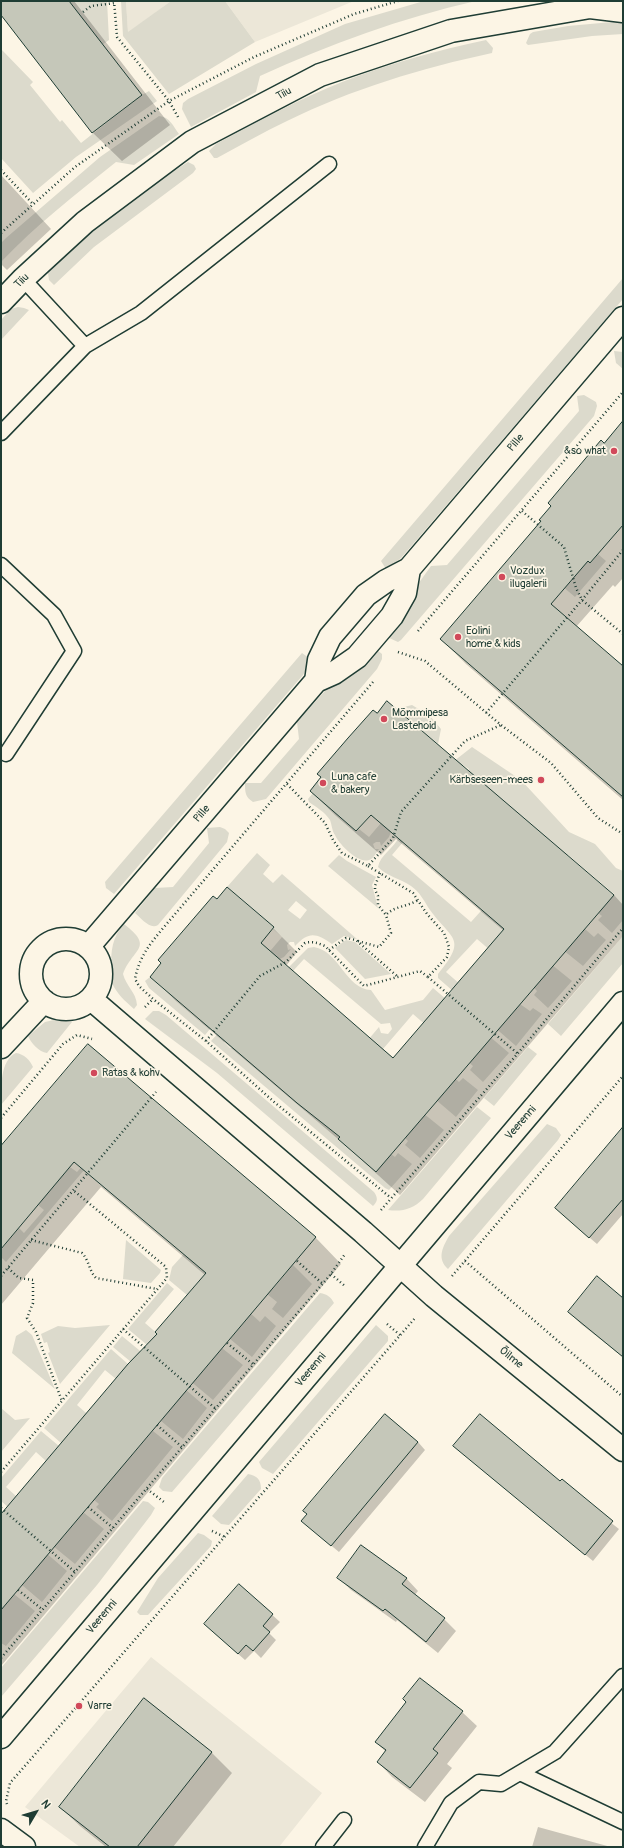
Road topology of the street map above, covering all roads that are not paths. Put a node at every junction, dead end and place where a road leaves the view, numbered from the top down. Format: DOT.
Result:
graph roads {
  1 [pos="623,11"];
  2 [pos="329,164"];
  3 [pos="23,280"];
  4 [pos="1,302"];
  5 [pos="623,318"];
  6 [pos="85,346"];
  7 [pos="1,434"];
  8 [pos="1,565"];
  9 [pos="409,569"];
  10 [pos="316,681"];
  11 [pos="6,754"];
  12 [pos="88,947"];
  13 [pos="91,999"];
  14 [pos="44,1001"];
  15 [pos="623,1003"];
  16 [pos="1,1047"];
  17 [pos="400,1265"];
  18 [pos="623,1450"];
  19 [pos="623,1676"];
  20 [pos="1,1737"];
  21 [pos="520,1773"];
  22 [pos="344,1820"];
  23 [pos="623,1822"];
  24 [pos="1,1830"];
  25 [pos="24,1847"];
  26 [pos="323,1847"];
  27 [pos="425,1847"];
  1 -- 3 [label="street, Tiiu"];
  2 -- 6 [label="lane"];
  3 -- 4 [label="street, Tiiu"];
  3 -- 6 [label="lane"];
  5 -- 9 [label="street, Pille"];
  6 -- 7 [label="lane"];
  8 -- 11 [label="lane"];
  9 -- 10 [label="street, Pille"];
  9 -- 10 [label="street, Pille"];
  10 -- 12 [label="street, Pille"];
  12 -- 13 [label="street"];
  12 -- 14 [label="street"];
  13 -- 14 [label="street"];
  13 -- 17 [label="street, Õilme"];
  14 -- 16 [label="street"];
  15 -- 17 [label="street, Veerenni"];
  17 -- 18 [label="street, Õilme"];
  17 -- 20 [label="street, Veerenni"];
  19 -- 21 [label="lane"];
  21 -- 23 [label="lane"];
  21 -- 27 [label="lane"];
  22 -- 26 [label="lane"];
  24 -- 25 [label="street"];
}
